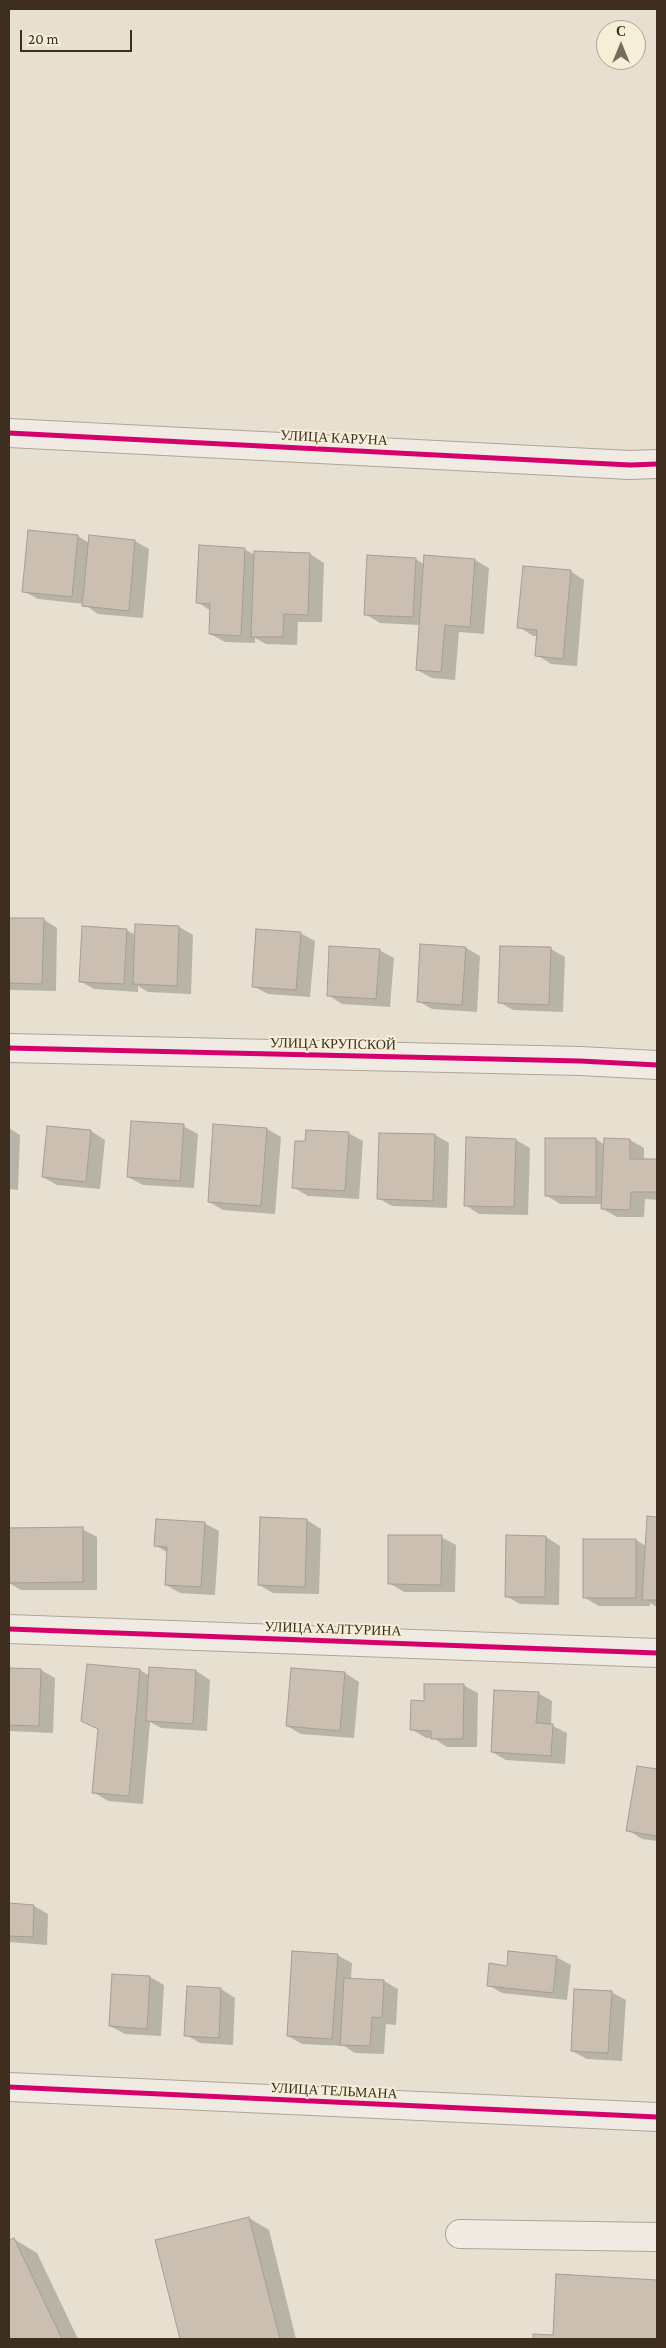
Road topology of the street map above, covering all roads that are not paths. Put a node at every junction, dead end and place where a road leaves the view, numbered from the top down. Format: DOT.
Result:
graph roads {
  1 [pos="9,433"];
  2 [pos="657,464"];
  3 [pos="9,1048"];
  4 [pos="657,1065"];
  5 [pos="9,1628"];
  6 [pos="657,1653"];
  7 [pos="9,2088"];
  8 [pos="657,2117"];
  9 [pos="460,2234"];
  10 [pos="657,2237"];
  1 -- 2 [label="street, УЛИЦА КАРУНА"];
  3 -- 4 [label="street, УЛИЦА КРУПСКОЙ"];
  5 -- 6 [label="street, УЛИЦА ХАЛТУРИНА"];
  7 -- 8 [label="street, УЛИЦА ТЕЛЬМАНА"];
  9 -- 10 [label="street"];
}
